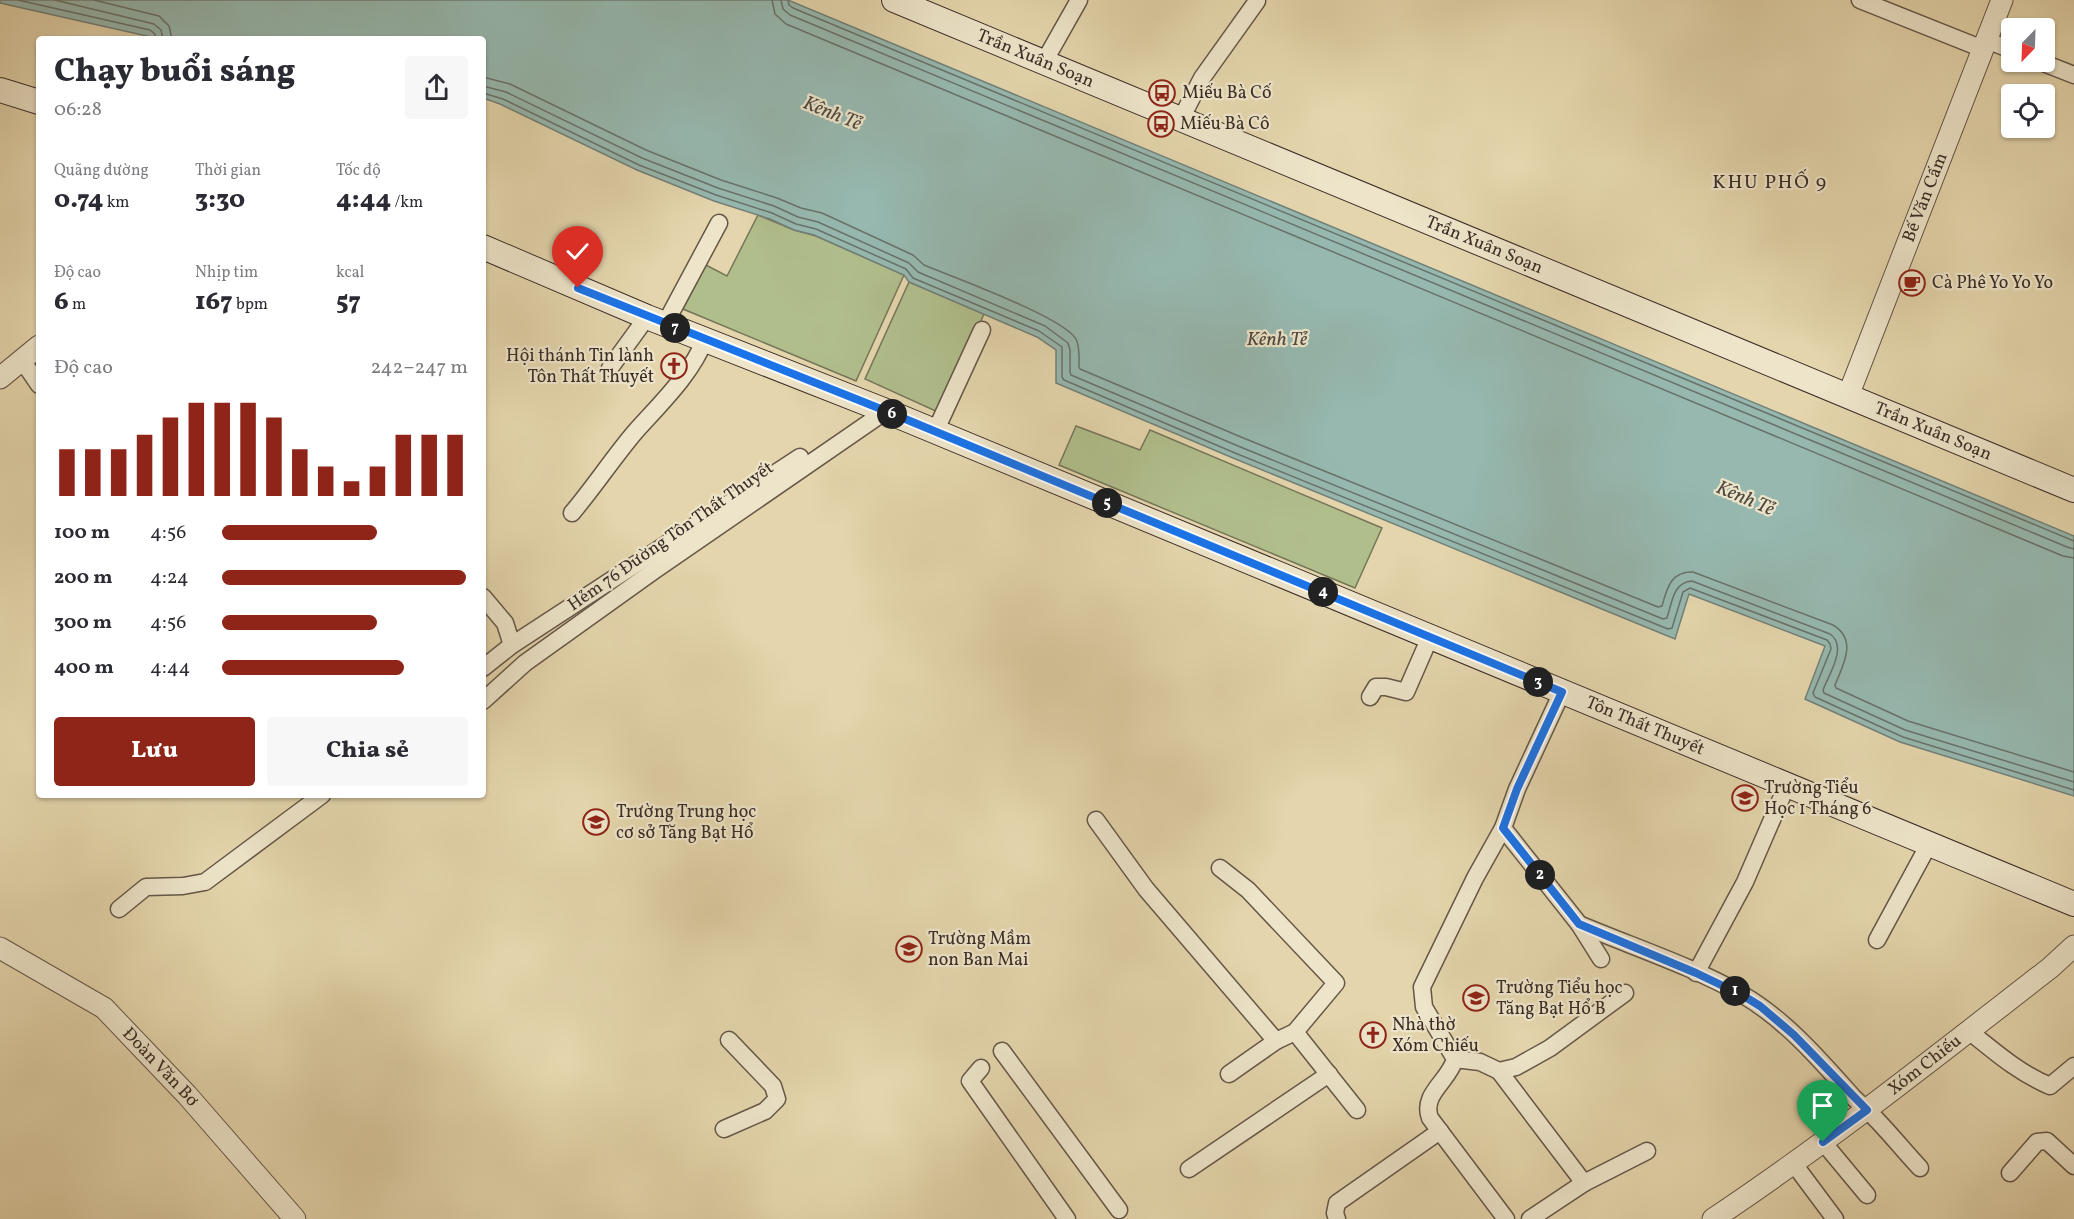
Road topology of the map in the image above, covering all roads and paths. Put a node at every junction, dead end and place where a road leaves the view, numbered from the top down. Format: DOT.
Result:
graph roads {
  1 [pos="894,0"];
  2 [pos="1078,0"];
  3 [pos="1860,0"];
  4 [pos="2002,0"];
  5 [pos="1257,1"];
  6 [pos="1985,44"];
  7 [pos="2001,48"];
  8 [pos="1044,62"];
  9 [pos="2055,68"];
  10 [pos="2074,75"];
  11 [pos="0,90"];
  12 [pos="36,101"];
  13 [pos="1181,119"];
  14 [pos="719,223"];
  15 [pos="486,248"];
  16 [pos="656,320"];
  17 [pos="982,330"];
  18 [pos="705,339"];
  19 [pos="36,348"];
  20 [pos="22,360"];
  21 [pos="610,368"];
  22 [pos="0,378"];
  23 [pos="36,381"];
  24 [pos="1848,396"];
  25 [pos="881,409"];
  26 [pos="935,432"];
  27 [pos="2074,490"];
  28 [pos="572,513"];
  29 [pos="486,601"];
  30 [pos="1430,637"];
  31 [pos="512,645"];
  32 [pos="486,666"];
  33 [pos="1562,692"];
  34 [pos="1370,697"];
  35 [pos="486,698"];
  36 [pos="1787,785"];
  37 [pos="318,798"];
  38 [pos="1096,820"];
  39 [pos="1503,828"];
  40 [pos="1929,844"];
  41 [pos="1220,868"];
  42 [pos="2074,904"];
  43 [pos="119,909"];
  44 [pos="1579,924"];
  45 [pos="1877,940"];
  46 [pos="2074,945"];
  47 [pos="0,948"];
  48 [pos="1601,959"];
  49 [pos="1696,973"];
  50 [pos="1625,993"];
  51 [pos="1969,1031"];
  52 [pos="1295,1032"];
  53 [pos="729,1040"];
  54 [pos="1276,1041"];
  55 [pos="1002,1051"];
  56 [pos="1455,1059"];
  57 [pos="2074,1066"];
  58 [pos="981,1068"];
  59 [pos="1499,1071"];
  60 [pos="1229,1074"];
  61 [pos="1329,1074"];
  62 [pos="1357,1110"];
  63 [pos="1867,1110"];
  64 [pos="724,1129"];
  65 [pos="1440,1131"];
  66 [pos="1823,1142"];
  67 [pos="1647,1151"];
  68 [pos="1794,1164"];
  69 [pos="2074,1166"];
  70 [pos="1920,1168"];
  71 [pos="1189,1169"];
  72 [pos="2010,1173"];
  73 [pos="1584,1183"];
  74 [pos="1867,1195"];
  75 [pos="1119,1210"];
  76 [pos="296,1219"];
  77 [pos="1067,1219"];
  78 [pos="1337,1219"];
  79 [pos="1506,1219"];
  80 [pos="1530,1219"];
  81 [pos="1713,1219"];
  82 [pos="1835,1219"];
  1 -- 8 [label="main road, Trần Xuân Soạn"];
  2 -- 8 [label="street"];
  3 -- 6 [label="street"];
  4 -- 6 [label="street, Bế Văn Cấm"];
  5 -- 13 [label="street"];
  6 -- 7 [label="street"];
  6 -- 24 [label="street, Bế Văn Cấm"];
  8 -- 13 [label="main road, Trần Xuân Soạn"];
  9 -- 10 [label="street"];
  11 -- 12 [label="main road"];
  13 -- 24 [label="main road, Trần Xuân Soạn"];
  14 -- 16 [label="street"];
  15 -- 16 [label="main road, Tôn Thất Thuyết"];
  16 -- 18 [label="main road, Tôn Thất Thuyết"];
  16 -- 21 [label="street"];
  17 -- 26 [label="street"];
  18 -- 25 [label="main road, Tôn Thất Thuyết"];
  18 -- 28 [label="street"];
  19 -- 20 [label="street"];
  20 -- 22 [label="street"];
  20 -- 23 [label="street"];
  24 -- 27 [label="main road, Trần Xuân Soạn"];
  25 -- 26 [label="main road, Tôn Thất Thuyết"];
  25 -- 31 [label="street"];
  25 -- 35 [label="street, Hẻm 76 Đường Tôn Thất Thuyết"];
  26 -- 30 [label="main road, Tôn Thất Thuyết"];
  29 -- 31 [label="street"];
  30 -- 33 [label="main road, Tôn Thất Thuyết"];
  30 -- 34 [label="street"];
  31 -- 32 [label="street"];
  33 -- 36 [label="main road, Tôn Thất Thuyết"];
  33 -- 39 [label="street"];
  36 -- 40 [label="main road, Tôn Thất Thuyết"];
  36 -- 49 [label="street"];
  37 -- 43 [label="street"];
  38 -- 54 [label="street"];
  39 -- 44 [label="street"];
  39 -- 56 [label="street"];
  40 -- 42 [label="main road, Tôn Thất Thuyết"];
  40 -- 45 [label="street"];
  41 -- 52 [label="street"];
  44 -- 48 [label="street"];
  44 -- 49 [label="street"];
  46 -- 51 [label="street, Xóm Chiếu"];
  47 -- 76 [label="street, Đoàn Văn Bơ"];
  49 -- 63 [label="street"];
  50 -- 59 [label="street"];
  51 -- 57 [label="street"];
  51 -- 63 [label="street, Xóm Chiếu"];
  52 -- 54 [label="street"];
  52 -- 61 [label="street"];
  53 -- 64 [label="street"];
  54 -- 60 [label="street"];
  55 -- 75 [label="street"];
  56 -- 59 [label="street"];
  56 -- 65 [label="street"];
  58 -- 77 [label="street"];
  59 -- 73 [label="street"];
  61 -- 62 [label="street"];
  61 -- 71 [label="street"];
  63 -- 66 [label="street, Xóm Chiếu"];
  63 -- 70 [label="street"];
  65 -- 78 [label="street"];
  65 -- 79 [label="street"];
  66 -- 68 [label="street, Xóm Chiếu"];
  66 -- 74 [label="street"];
  67 -- 73 [label="street"];
  68 -- 81 [label="street, Xóm Chiếu"];
  68 -- 82 [label="street"];
  69 -- 72 [label="street"];
  73 -- 80 [label="street"];
}
